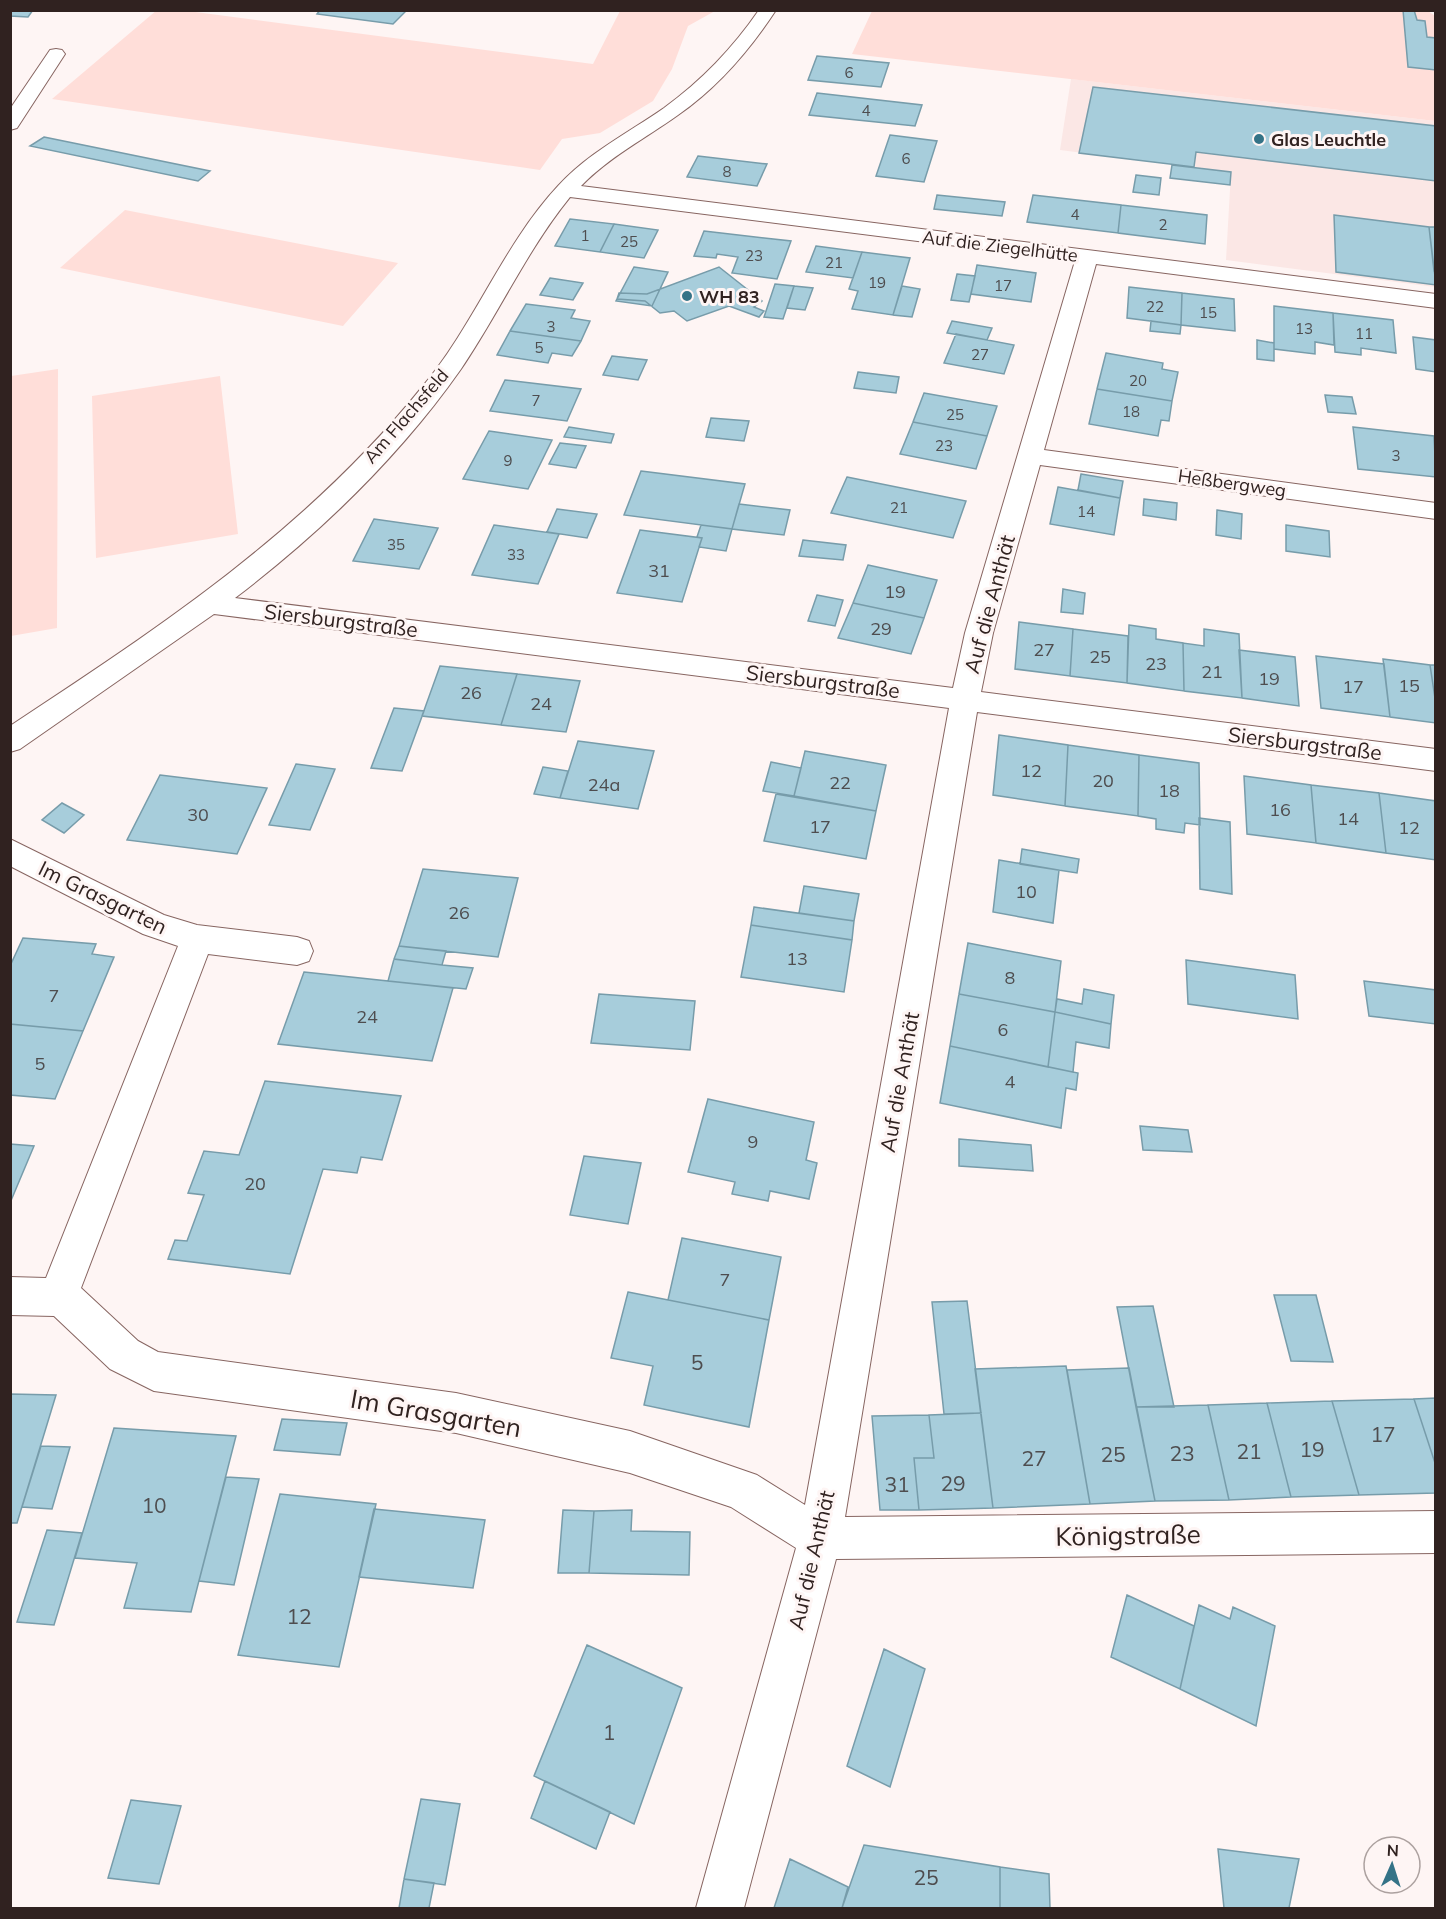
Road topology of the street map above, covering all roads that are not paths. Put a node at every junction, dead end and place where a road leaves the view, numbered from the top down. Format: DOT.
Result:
graph roads {
  1 [pos="768,10"];
  2 [pos="56,54"];
  3 [pos="10,124"];
  4 [pos="565,190"];
  5 [pos="1087,257"];
  6 [pos="1436,301"];
  7 [pos="1029,456"];
  8 [pos="1436,510"];
  9 [pos="210,604"];
  10 [pos="965,698"];
  11 [pos="10,741"];
  12 [pos="1436,760"];
  13 [pos="10,851"];
  14 [pos="197,939"];
  15 [pos="297,951"];
  16 [pos="10,1296"];
  17 [pos="58,1297"];
  18 [pos="1436,1532"];
  19 [pos="820,1538"];
  20 [pos="720,1908"];
  1 -- 4 [label="street, Am Flachsfeld"];
  2 -- 3 [label="street"];
  4 -- 5 [label="street, Auf die Ziegelhütte"];
  4 -- 9 [label="street, Am Flachsfeld"];
  5 -- 6 [label="street, Auf die Ziegelhütte"];
  5 -- 7 [label="street, Auf die Anthät"];
  7 -- 8 [label="street, Heßbergweg"];
  7 -- 10 [label="street, Auf die Anthät"];
  9 -- 10 [label="street, Siersburgstraße"];
  9 -- 11 [label="street, Am Flachsfeld"];
  10 -- 12 [label="street, Siersburgstraße"];
  10 -- 19 [label="street, Auf die Anthät"];
  13 -- 14 [label="street, Im Grasgarten"];
  14 -- 15 [label="street, Im Grasgarten"];
  14 -- 17 [label="street"];
  16 -- 17 [label="street"];
  17 -- 19 [label="street, Im Grasgarten"];
  18 -- 19 [label="street, Königstraße"];
  19 -- 20 [label="street, Auf die Anthät"];
}
